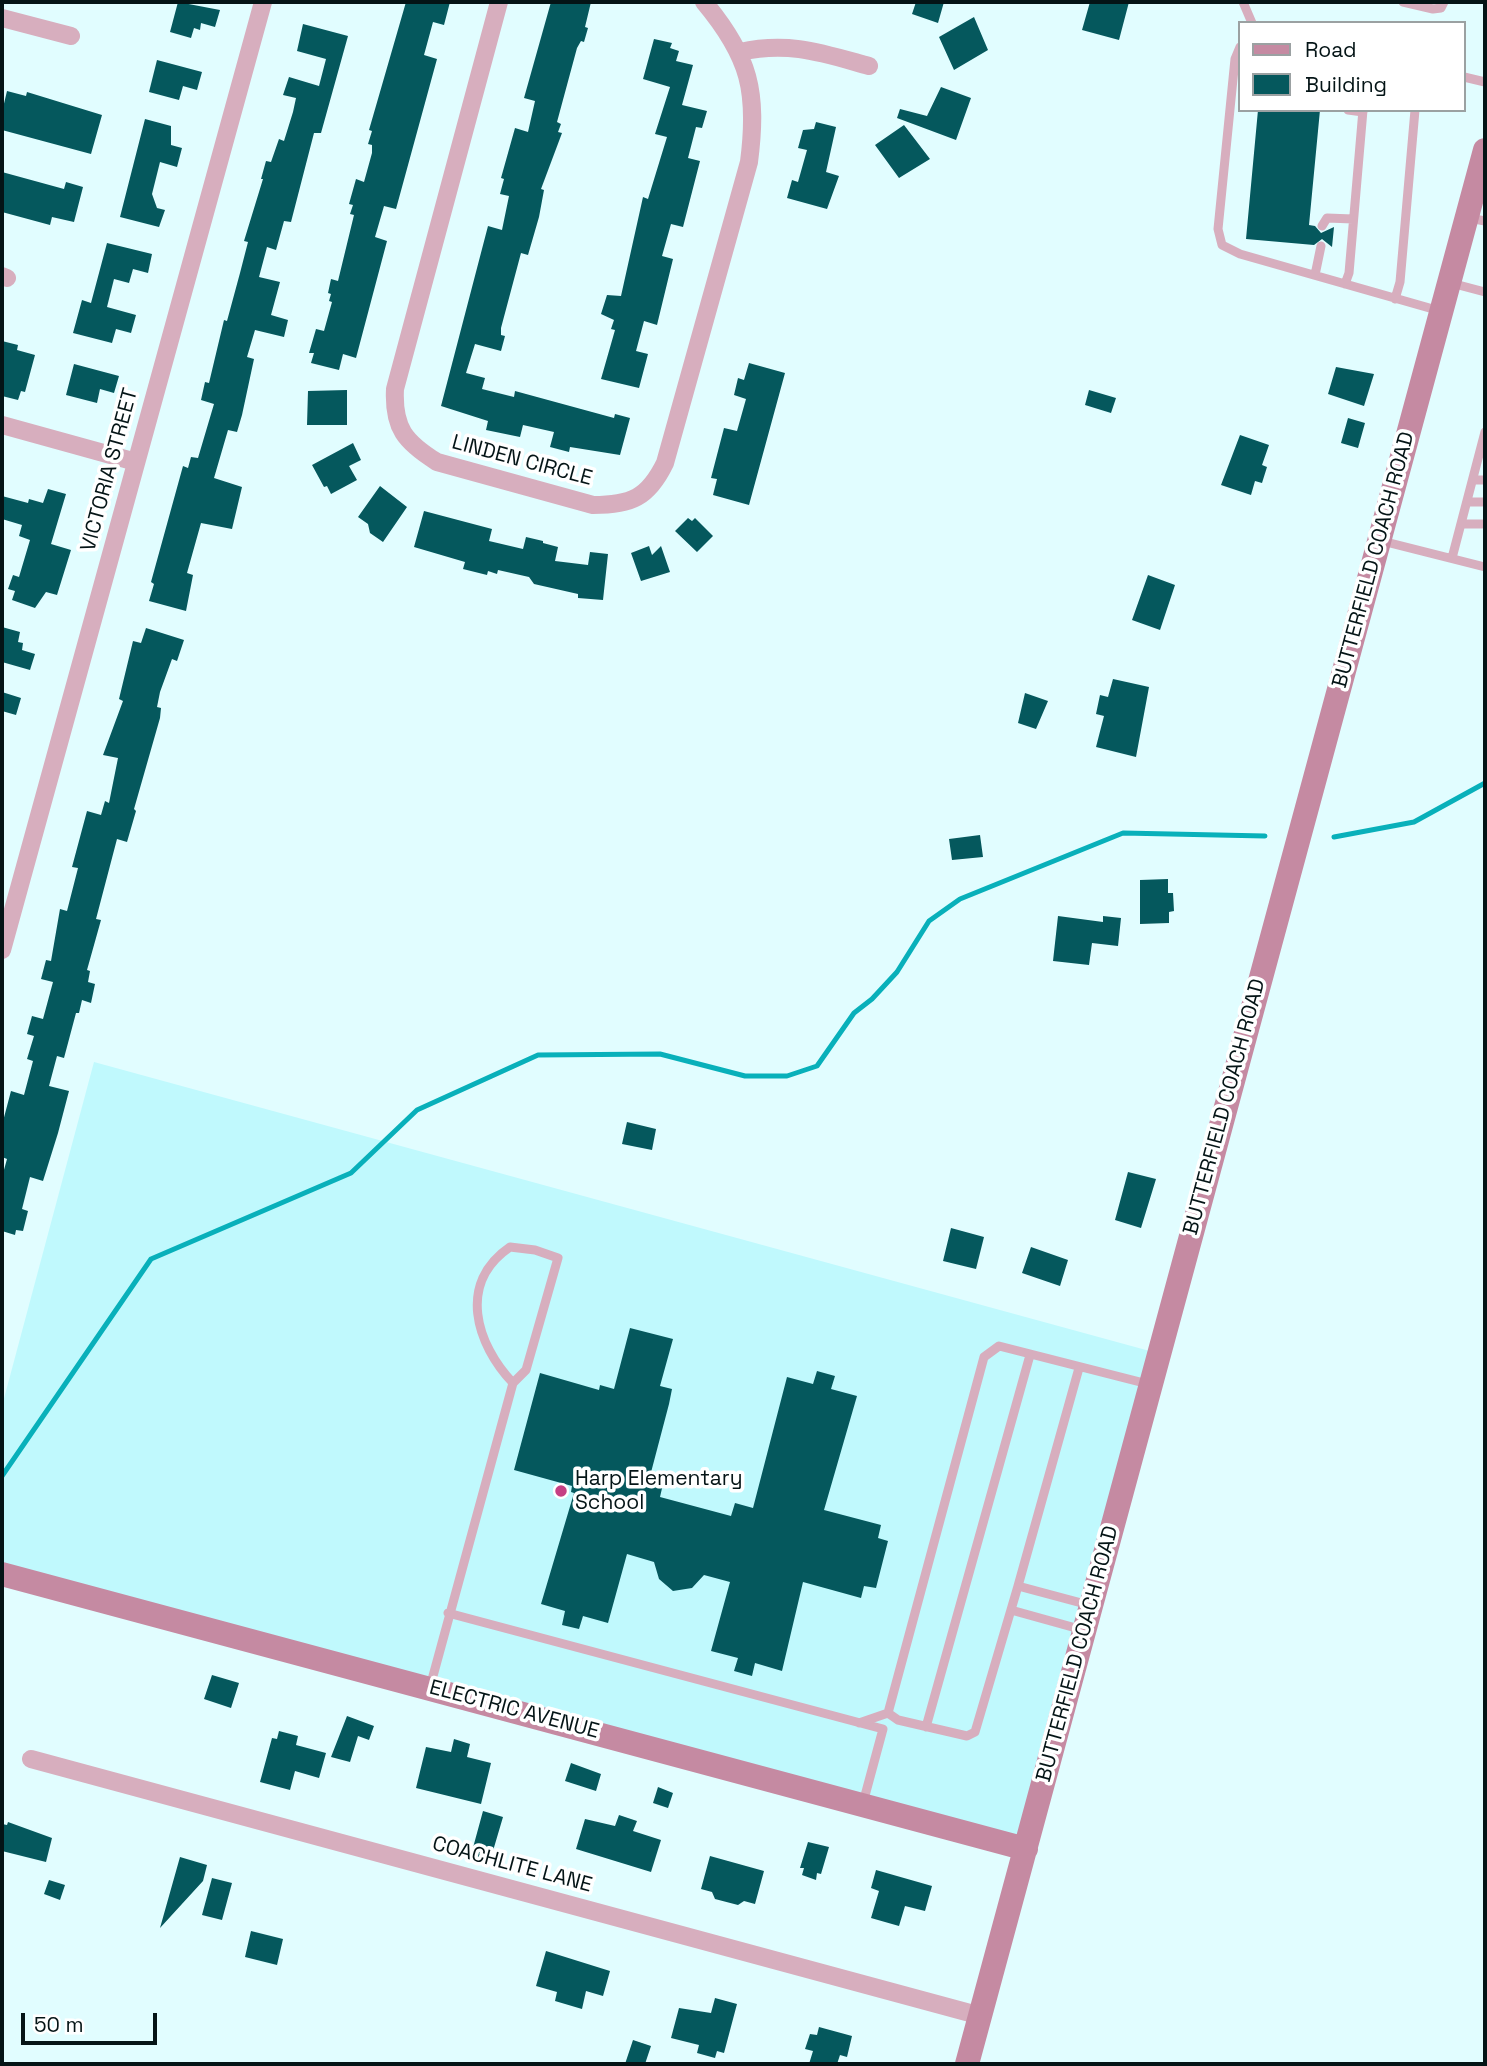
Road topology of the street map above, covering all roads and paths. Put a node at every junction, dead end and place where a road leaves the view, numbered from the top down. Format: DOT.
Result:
graph roads {
  1 [pos="263,2"];
  2 [pos="499,2"];
  3 [pos="704,2"];
  4 [pos="1243,2"];
  5 [pos="1403,2"];
  6 [pos="1444,2"];
  7 [pos="2,18"];
  8 [pos="1251,21"];
  9 [pos="71,36"];
  10 [pos="740,52"];
  11 [pos="1238,52"];
  12 [pos="869,66"];
  13 [pos="1466,77"];
  14 [pos="1485,82"];
  15 [pos="1363,112"];
  16 [pos="1415,112"];
  17 [pos="1485,150"];
  18 [pos="1353,219"];
  19 [pos="1476,219"];
  20 [pos="1322,226"];
  21 [pos="1321,246"];
  22 [pos="1315,275"];
  23 [pos="1449,283"];
  24 [pos="1345,284"];
  25 [pos="1485,292"];
  26 [pos="1395,299"];
  27 [pos="1441,312"];
  28 [pos="2,425"];
  29 [pos="1485,432"];
  30 [pos="1482,455"];
  31 [pos="136,462"];
  32 [pos="1473,480"];
  33 [pos="1485,480"];
  34 [pos="1467,502"];
  35 [pos="1485,502"];
  36 [pos="1461,524"];
  37 [pos="1482,524"];
  38 [pos="1379,541"];
  39 [pos="1452,558"];
  40 [pos="1485,568"];
  41 [pos="2,950"];
  42 [pos="1030,1354"];
  43 [pos="1079,1368"];
  44 [pos="513,1382"];
  45 [pos="1149,1384"];
  46 [pos="2,1574"];
  47 [pos="1018,1586"];
  48 [pos="1091,1605"];
  49 [pos="1011,1610"];
  50 [pos="449,1612"];
  51 [pos="1084,1630"];
  52 [pos="430,1687"];
  53 [pos="888,1713"];
  54 [pos="859,1723"];
  55 [pos="926,1727"];
  56 [pos="31,1759"];
  57 [pos="863,1805"];
  58 [pos="1026,1849"];
  59 [pos="981,2016"];
  60 [pos="967,2064"];
  1 -- 31 [label="street, VICTORIA STREET"];
  2 -- 10 [label="street, LINDEN CIRCLE"];
  3 -- 10 [label="street, LINDEN CIRCLE"];
  4 -- 8 [label="lane"];
  5 -- 6 [label="lane"];
  7 -- 9 [label="street"];
  10 -- 12 [label="street"];
  11 -- 22 [label="lane"];
  13 -- 14 [label="lane"];
  15 -- 18 [label="lane"];
  16 -- 26 [label="lane"];
  17 -- 19 [label="main road, BUTTERFIELD COACH ROAD"];
  18 -- 20 [label="lane"];
  18 -- 24 [label="lane"];
  19 -- 23 [label="main road, BUTTERFIELD COACH ROAD"];
  21 -- 22 [label="lane"];
  22 -- 24 [label="lane"];
  23 -- 25 [label="lane"];
  23 -- 27 [label="main road, BUTTERFIELD COACH ROAD"];
  24 -- 26 [label="lane"];
  26 -- 27 [label="lane"];
  27 -- 38 [label="main road, BUTTERFIELD COACH ROAD"];
  28 -- 31 [label="street"];
  29 -- 30 [label="lane"];
  30 -- 32 [label="lane"];
  31 -- 41 [label="street, VICTORIA STREET"];
  32 -- 33 [label="lane"];
  32 -- 34 [label="lane"];
  34 -- 35 [label="lane"];
  34 -- 36 [label="lane"];
  36 -- 37 [label="lane"];
  36 -- 39 [label="lane"];
  38 -- 39 [label="lane"];
  38 -- 45 [label="main road, BUTTERFIELD COACH ROAD"];
  39 -- 40 [label="lane"];
  42 -- 43 [label="lane"];
  42 -- 53 [label="lane"];
  42 -- 55 [label="lane"];
  43 -- 45 [label="lane"];
  43 -- 47 [label="lane"];
  44 -- 44 [label="lane"];
  44 -- 50 [label="lane"];
  45 -- 48 [label="main road, BUTTERFIELD COACH ROAD"];
  46 -- 52 [label="main road, ELECTRIC AVENUE"];
  47 -- 48 [label="lane"];
  47 -- 49 [label="lane"];
  48 -- 51 [label="main road, BUTTERFIELD COACH ROAD"];
  49 -- 51 [label="lane"];
  49 -- 55 [label="lane"];
  50 -- 52 [label="lane"];
  50 -- 54 [label="lane"];
  51 -- 58 [label="main road, BUTTERFIELD COACH ROAD"];
  52 -- 57 [label="main road, ELECTRIC AVENUE"];
  53 -- 54 [label="lane"];
  53 -- 55 [label="lane"];
  54 -- 57 [label="lane"];
  56 -- 59 [label="street, COACHLITE LANE"];
  57 -- 58 [label="main road, ELECTRIC AVENUE"];
  58 -- 59 [label="main road, BUTTERFIELD COACH ROAD"];
  59 -- 60 [label="main road, BUTTERFIELD COACH ROAD"];
}
